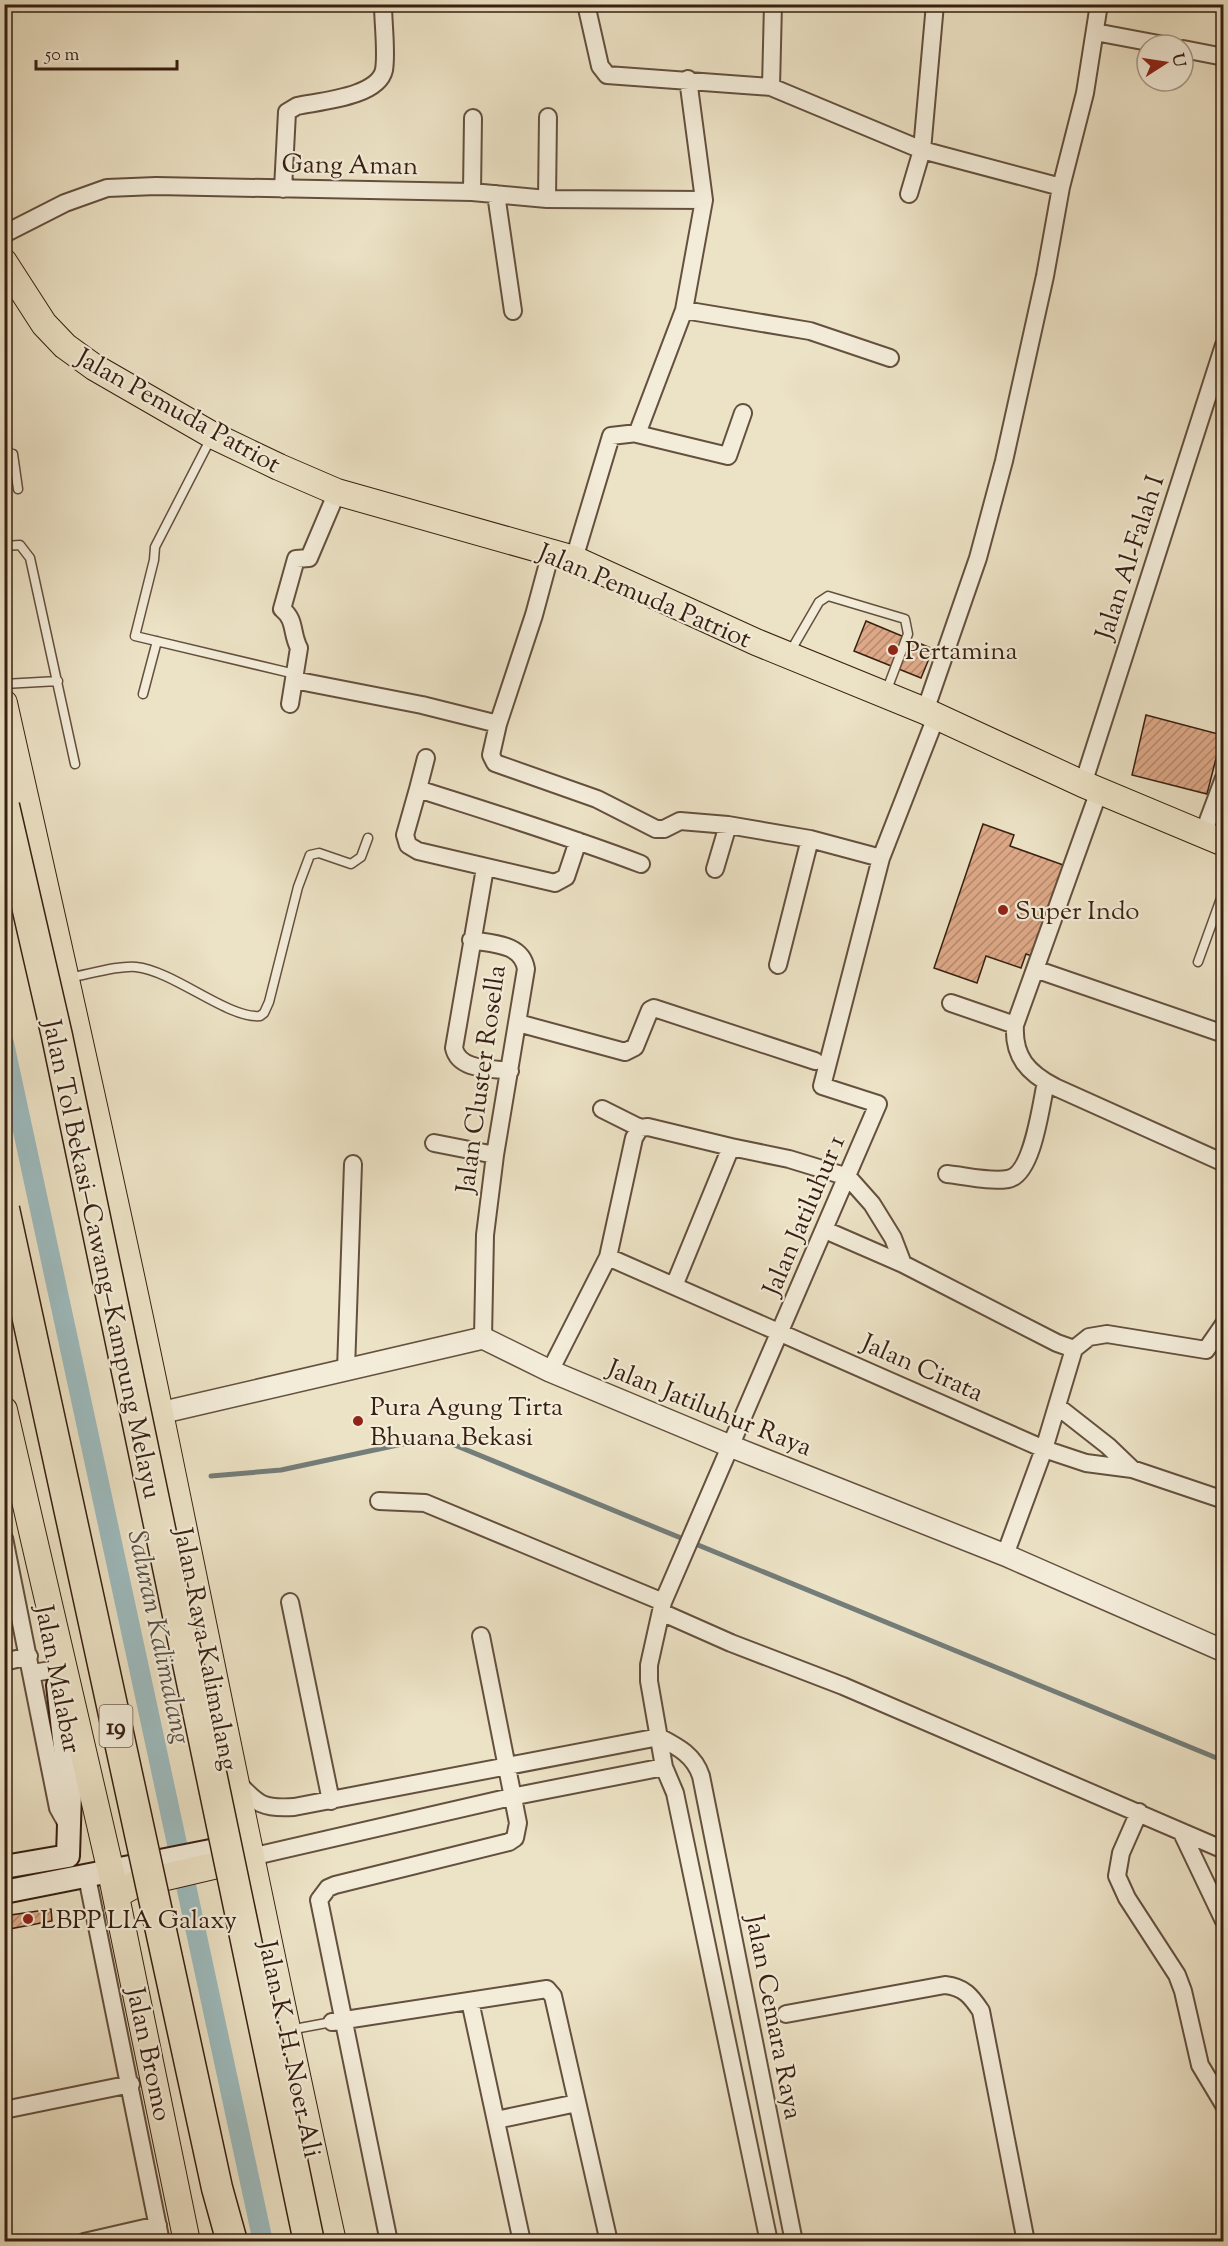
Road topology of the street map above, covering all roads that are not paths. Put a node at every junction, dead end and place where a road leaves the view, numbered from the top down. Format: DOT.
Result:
graph roads {
  1 [pos="383,4"];
  2 [pos="586,4"];
  3 [pos="773,4"];
  4 [pos="934,4"];
  5 [pos="1099,4"];
  6 [pos="1095,32"];
  7 [pos="1135,40"];
  8 [pos="1195,51"];
  9 [pos="1224,57"];
  10 [pos="688,79"];
  11 [pos="771,87"];
  12 [pos="548,117"];
  13 [pos="473,118"];
  14 [pos="922,150"];
  15 [pos="1060,187"];
  16 [pos="283,189"];
  17 [pos="472,192"];
  18 [pos="496,194"];
  19 [pos="909,194"];
  20 [pos="547,198"];
  21 [pos="704,200"];
  22 [pos="4,234"];
  23 [pos="4,262"];
  24 [pos="684,310"];
  25 [pos="513,311"];
  26 [pos="1224,345"];
  27 [pos="890,358"];
  28 [pos="743,413"];
  29 [pos="637,433"];
  30 [pos="212,435"];
  31 [pos="4,452"];
  32 [pos="18,489"];
  33 [pos="337,492"];
  34 [pos="4,546"];
  35 [pos="562,556"];
  36 [pos="157,641"];
  37 [pos="788,655"];
  38 [pos="295,677"];
  39 [pos="58,681"];
  40 [pos="4,684"];
  41 [pos="143,694"];
  42 [pos="885,694"];
  43 [pos="4,703"];
  44 [pos="290,704"];
  45 [pos="931,714"];
  46 [pos="498,724"];
  47 [pos="426,758"];
  48 [pos="75,764"];
  49 [pos="1224,778"];
  50 [pos="1091,788"];
  51 [pos="418,789"];
  52 [pos="4,806"];
  53 [pos="728,825"];
  54 [pos="368,838"];
  55 [pos="810,839"];
  56 [pos="1214,839"];
  57 [pos="578,841"];
  58 [pos="880,858"];
  59 [pos="641,864"];
  60 [pos="485,868"];
  61 [pos="715,868"];
  62 [pos="1224,890"];
  63 [pos="471,940"];
  64 [pos="1198,962"];
  65 [pos="778,965"];
  66 [pos="1035,969"];
  67 [pos="67,978"];
  68 [pos="951,1003"];
  69 [pos="518,1023"];
  70 [pos="1015,1025"];
  71 [pos="1224,1034"];
  72 [pos="815,1061"];
  73 [pos="510,1071"];
  74 [pos="1046,1082"];
  75 [pos="602,1109"];
  76 [pos="640,1128"];
  77 [pos="434,1143"];
  78 [pos="732,1147"];
  79 [pos="495,1155"];
  80 [pos="1224,1163"];
  81 [pos="352,1164"];
  82 [pos="947,1174"];
  83 [pos="848,1177"];
  84 [pos="4,1209"];
  85 [pos="825,1230"];
  86 [pos="608,1257"];
  87 [pos="903,1264"];
  88 [pos="674,1286"];
  89 [pos="1224,1324"];
  90 [pos="780,1333"];
  91 [pos="483,1338"];
  92 [pos="1074,1349"];
  93 [pos="346,1370"];
  94 [pos="550,1371"];
  95 [pos="1057,1406"];
  96 [pos="4,1410"];
  97 [pos="160,1413"];
  98 [pos="730,1446"];
  99 [pos="1044,1449"];
  100 [pos="10,1459"];
  101 [pos="1132,1469"];
  102 [pos="1224,1500"];
  103 [pos="379,1501"];
  104 [pos="4,1538"];
  105 [pos="1005,1555"];
  106 [pos="290,1602"];
  107 [pos="662,1607"];
  108 [pos="51,1620"];
  109 [pos="481,1636"];
  110 [pos="1224,1651"];
  111 [pos="29,1656"];
  112 [pos="4,1662"];
  113 [pos="57,1669"];
  114 [pos="33,1673"];
  115 [pos="659,1737"];
  116 [pos="664,1767"];
  117 [pos="506,1768"];
  118 [pos="233,1778"];
  119 [pos="512,1797"];
  120 [pos="331,1801"];
  121 [pos="1139,1812"];
  122 [pos="69,1829"];
  123 [pos="1182,1833"];
  124 [pos="249,1850"];
  125 [pos="1224,1850"];
  126 [pos="4,1867"];
  127 [pos="105,1881"];
  128 [pos="4,1892"];
  129 [pos="1224,1921"];
  130 [pos="470,2001"];
  131 [pos="786,2014"];
  132 [pos="748,2019"];
  133 [pos="337,2022"];
  134 [pos="723,2024"];
  135 [pos="286,2031"];
  136 [pos="131,2084"];
  137 [pos="577,2103"];
  138 [pos="1224,2105"];
  139 [pos="4,2110"];
  140 [pos="496,2120"];
  141 [pos="160,2233"];
  142 [pos="84,2241"];
  143 [pos="188,2241"];
  144 [pos="232,2241"];
  145 [pos="309,2241"];
  146 [pos="333,2241"];
  147 [pos="389,2241"];
  148 [pos="522,2241"];
  149 [pos="609,2241"];
  150 [pos="769,2241"];
  151 [pos="794,2241"];
  152 [pos="1026,2241"];
  1 -- 16 [label="street"];
  2 -- 10 [label="street"];
  3 -- 11 [label="street"];
  4 -- 14 [label="street"];
  5 -- 6 [label="street, Jalan Jatiluhur 1"];
  6 -- 7 [label="street"];
  6 -- 15 [label="street, Jalan Jatiluhur 1"];
  8 -- 9 [label="street"];
  10 -- 11 [label="street"];
  10 -- 21 [label="street"];
  11 -- 14 [label="street"];
  12 -- 20 [label="street"];
  13 -- 17 [label="street"];
  14 -- 15 [label="street"];
  14 -- 19 [label="street"];
  15 -- 45 [label="street, Jalan Jatiluhur 1"];
  16 -- 17 [label="street, Gang Aman"];
  16 -- 22 [label="street, Gang Aman"];
  17 -- 18 [label="street, Gang Aman"];
  18 -- 20 [label="street, Gang Aman"];
  18 -- 25 [label="street"];
  20 -- 21 [label="street, Gang Aman"];
  21 -- 24 [label="street"];
  23 -- 30 [label="main road, Jalan Pemuda Patriot"];
  24 -- 27 [label="street"];
  24 -- 29 [label="street"];
  26 -- 50 [label="street, Jalan Al-Falah I"];
  28 -- 29 [label="street"];
  29 -- 35 [label="street"];
  30 -- 33 [label="main road, Jalan Pemuda Patriot"];
  30 -- 36 [label="lane"];
  31 -- 32 [label="lane"];
  33 -- 35 [label="main road, Jalan Pemuda Patriot"];
  33 -- 38 [label="street"];
  34 -- 39 [label="lane"];
  35 -- 37 [label="main road, Jalan Pemuda Patriot"];
  35 -- 46 [label="street"];
  36 -- 38 [label="lane"];
  36 -- 41 [label="lane"];
  37 -- 42 [label="main road, Jalan Pemuda Patriot"];
  37 -- 42 [label="lane"];
  38 -- 44 [label="street"];
  38 -- 46 [label="street"];
  39 -- 40 [label="lane"];
  39 -- 48 [label="lane"];
  42 -- 45 [label="main road, Jalan Pemuda Patriot"];
  43 -- 67 [label="main road, Jalan Raya Kalimalang"];
  45 -- 50 [label="main road, Jalan Pemuda Patriot"];
  45 -- 58 [label="street, Jalan Jatiluhur 1"];
  46 -- 53 [label="street"];
  47 -- 51 [label="street"];
  49 -- 56 [label="street"];
  50 -- 56 [label="main road, Jalan Pemuda Patriot"];
  50 -- 66 [label="street, Jalan Al-Falah I"];
  51 -- 57 [label="street"];
  51 -- 60 [label="street"];
  52 -- 145 [label="highway, Jalan Tol Bekasi–Cawang–Kampung Melayu, bridge"];
  53 -- 55 [label="street"];
  53 -- 61 [label="street"];
  54 -- 67 [label="lane"];
  55 -- 58 [label="street"];
  55 -- 65 [label="street"];
  57 -- 59 [label="street"];
  57 -- 60 [label="street"];
  58 -- 83 [label="street, Jalan Jatiluhur 1"];
  60 -- 63 [label="street"];
  62 -- 64 [label="lane"];
  63 -- 69 [label="street, Jalan Cluster Rosella"];
  63 -- 73 [label="street"];
  66 -- 70 [label="street, Jalan Al-Falah I"];
  66 -- 71 [label="street"];
  67 -- 97 [label="main road, Jalan Raya Kalimalang"];
  68 -- 70 [label="street"];
  69 -- 72 [label="street"];
  69 -- 73 [label="street, Jalan Cluster Rosella"];
  70 -- 74 [label="street"];
  73 -- 79 [label="street, Jalan Cluster Rosella"];
  74 -- 80 [label="street"];
  74 -- 82 [label="street"];
  75 -- 76 [label="street"];
  76 -- 78 [label="street"];
  76 -- 86 [label="street"];
  77 -- 79 [label="street"];
  78 -- 83 [label="street"];
  78 -- 88 [label="street"];
  79 -- 91 [label="street, Jalan Cluster Rosella"];
  81 -- 93 [label="street"];
  83 -- 85 [label="street, Jalan Jatiluhur 1"];
  83 -- 87 [label="street"];
  84 -- 144 [label="highway, 19, bridge"];
  85 -- 87 [label="street"];
  85 -- 90 [label="street, Jalan Jatiluhur 1"];
  86 -- 88 [label="street, Jalan Cirata"];
  86 -- 94 [label="street"];
  87 -- 92 [label="street"];
  88 -- 90 [label="street, Jalan Cirata"];
  89 -- 92 [label="street"];
  90 -- 98 [label="street, Jalan Jatiluhur 1"];
  90 -- 99 [label="street, Jalan Cirata"];
  91 -- 93 [label="street"];
  91 -- 94 [label="street, Jalan Jatiluhur Raya"];
  92 -- 95 [label="street"];
  93 -- 97 [label="street"];
  94 -- 98 [label="street, Jalan Jatiluhur Raya"];
  95 -- 99 [label="street"];
  95 -- 101 [label="street"];
  96 -- 100 [label="main road"];
  97 -- 118 [label="main road, Jalan Raya Kalimalang"];
  98 -- 105 [label="street, Jalan Jatiluhur Raya"];
  98 -- 107 [label="street, Jalan Jatiluhur 1"];
  99 -- 101 [label="street, Jalan Cirata"];
  99 -- 105 [label="street"];
  100 -- 108 [label="main road"];
  101 -- 102 [label="street"];
  103 -- 107 [label="street"];
  104 -- 111 [label="street, Jalan Malabar"];
  105 -- 110 [label="street, Jalan Jatiluhur Raya"];
  106 -- 120 [label="street"];
  107 -- 115 [label="street, Jalan Jatiluhur 1"];
  107 -- 121 [label="street"];
  108 -- 113 [label="main road"];
  108 -- 127 [label="main road"];
  109 -- 117 [label="street"];
  111 -- 112 [label="street"];
  111 -- 114 [label="street, Jalan Malabar"];
  113 -- 114 [label="street"];
  113 -- 122 [label="main road"];
  114 -- 122 [label="street, Jalan Malabar"];
  115 -- 116 [label="street, Jalan Jatiluhur 1"];
  115 -- 117 [label="street"];
  115 -- 132 [label="street, Jalan Cemara Raya"];
  116 -- 119 [label="street"];
  116 -- 134 [label="street, Jalan Cemara Raya"];
  117 -- 119 [label="street"];
  117 -- 120 [label="street"];
  118 -- 120 [label="street"];
  118 -- 124 [label="main road, Jalan Raya Kalimalang"];
  119 -- 124 [label="street"];
  119 -- 133 [label="street"];
  121 -- 123 [label="street"];
  121 -- 138 [label="street"];
  122 -- 126 [label="main road"];
  123 -- 125 [label="street"];
  123 -- 129 [label="street"];
  124 -- 127 [label="main road"];
  124 -- 135 [label="main road, Jalan K. H. Noer Ali"];
  127 -- 128 [label="main road"];
  127 -- 136 [label="street, Jalan Bromo"];
  127 -- 143 [label="main road"];
  130 -- 133 [label="street"];
  130 -- 137 [label="street"];
  130 -- 140 [label="street"];
  131 -- 152 [label="street"];
  132 -- 134 [label="street"];
  132 -- 151 [label="street, Jalan Cemara Raya"];
  133 -- 135 [label="lane"];
  133 -- 147 [label="street"];
  134 -- 150 [label="street, Jalan Cemara Raya"];
  135 -- 146 [label="main road, Jalan K. H. Noer Ali"];
  136 -- 139 [label="street"];
  136 -- 141 [label="street, Jalan Bromo"];
  137 -- 140 [label="street"];
  137 -- 149 [label="street"];
  140 -- 148 [label="street"];
  141 -- 142 [label="street"];
}
